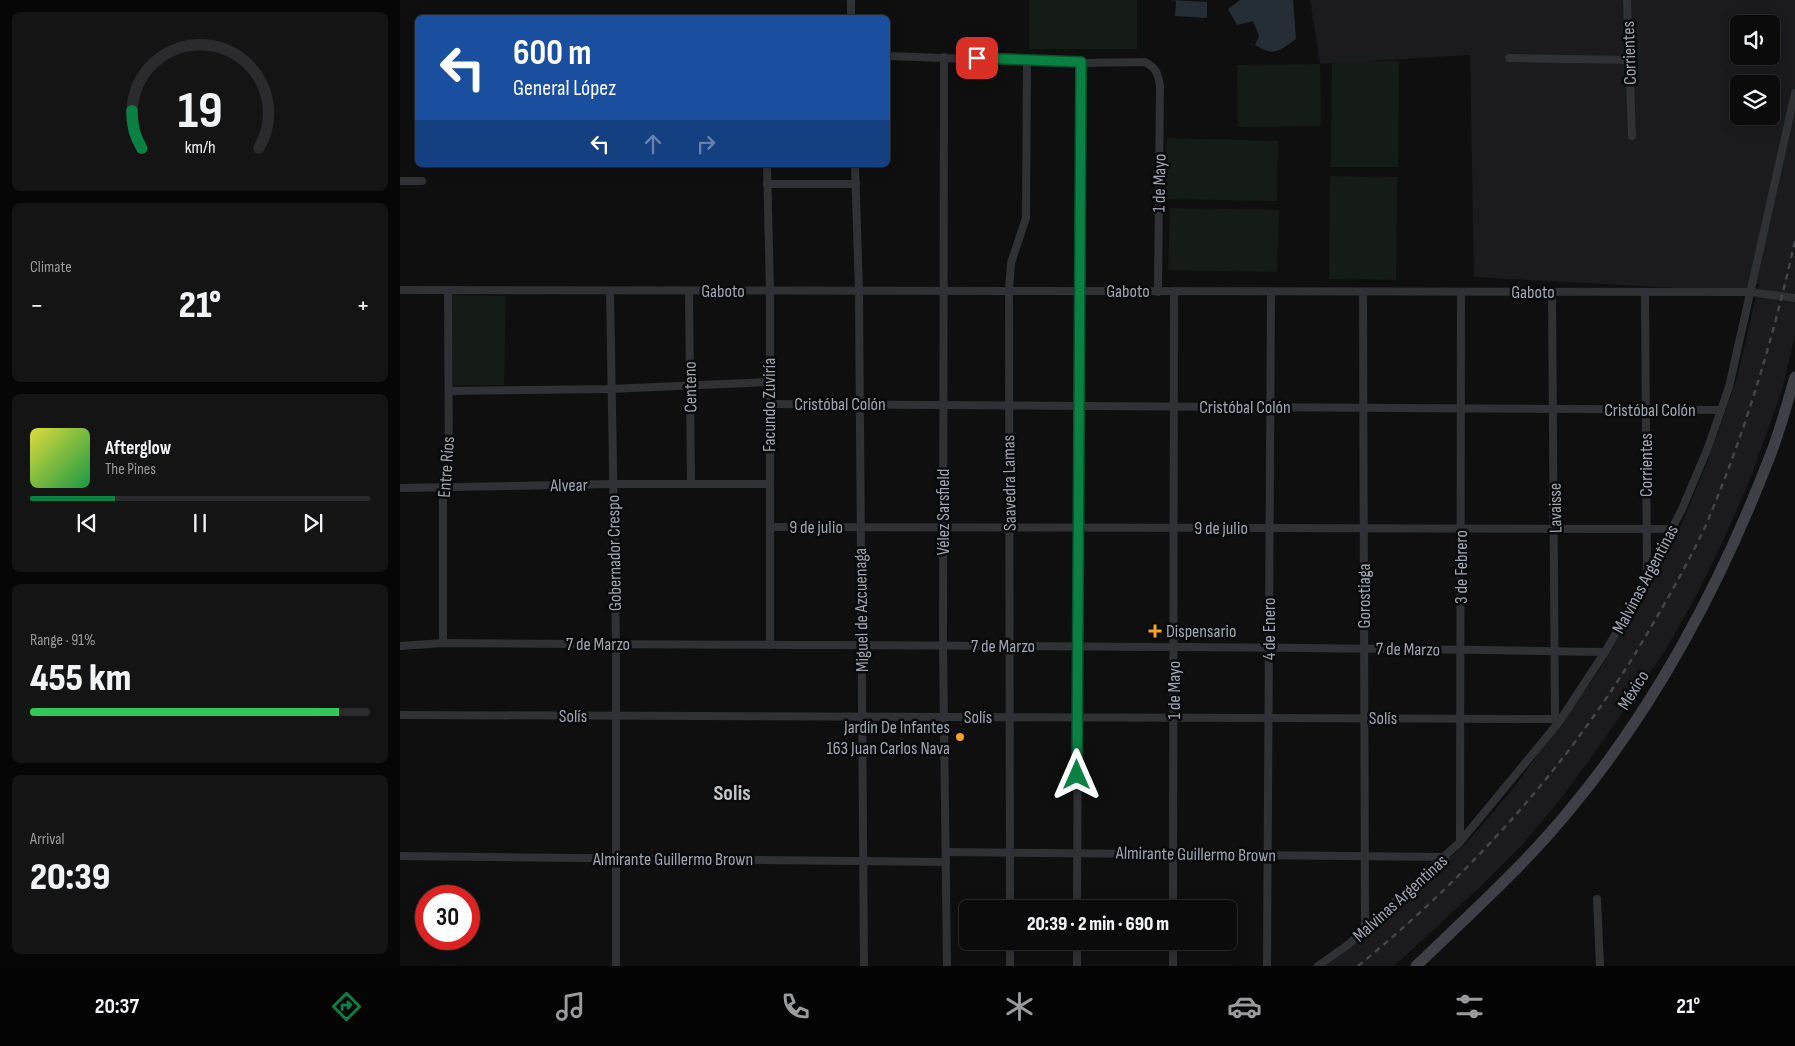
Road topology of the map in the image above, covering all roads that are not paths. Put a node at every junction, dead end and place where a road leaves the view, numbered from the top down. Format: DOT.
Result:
graph roads {
  1 [pos="851,0"];
  2 [pos="1627,0"];
  3 [pos="851,15"];
  4 [pos="890,56"];
  5 [pos="944,57"];
  6 [pos="1510,58"];
  7 [pos="1027,60"];
  8 [pos="1629,60"];
  9 [pos="1081,62"];
  10 [pos="1795,93"];
  11 [pos="1632,136"];
  12 [pos="767,167"];
  13 [pos="855,167"];
  14 [pos="400,181"];
  15 [pos="422,181"];
  16 [pos="767,184"];
  17 [pos="856,184"];
  18 [pos="400,290"];
  19 [pos="448,290"];
  20 [pos="610,291"];
  21 [pos="689,291"];
  22 [pos="770,291"];
  23 [pos="942,291"];
  24 [pos="1009,291"];
  25 [pos="1078,291"];
  26 [pos="859,292"];
  27 [pos="1158,292"];
  28 [pos="1174,292"];
  29 [pos="1271,292"];
  30 [pos="1363,292"];
  31 [pos="1461,292"];
  32 [pos="1552,292"];
  33 [pos="1645,292"];
  34 [pos="1750,292"];
  35 [pos="1795,298"];
  36 [pos="1795,377"];
  37 [pos="769,382"];
  38 [pos="690,386"];
  39 [pos="610,389"];
  40 [pos="449,391"];
  41 [pos="769,404"];
  42 [pos="860,405"];
  43 [pos="943,405"];
  44 [pos="1008,406"];
  45 [pos="1078,406"];
  46 [pos="1175,407"];
  47 [pos="1271,407"];
  48 [pos="1364,408"];
  49 [pos="1461,409"];
  50 [pos="1554,409"];
  51 [pos="1645,410"];
  52 [pos="1720,410"];
  53 [pos="612,484"];
  54 [pos="691,484"];
  55 [pos="769,484"];
  56 [pos="400,488"];
  57 [pos="446,488"];
  58 [pos="770,527"];
  59 [pos="860,527"];
  60 [pos="943,527"];
  61 [pos="1010,527"];
  62 [pos="1078,528"];
  63 [pos="1175,528"];
  64 [pos="1269,528"];
  65 [pos="1364,528"];
  66 [pos="1461,528"];
  67 [pos="1555,528"];
  68 [pos="1646,529"];
  69 [pos="1673,529"];
  70 [pos="1648,577"];
  71 [pos="443,643"];
  72 [pos="616,644"];
  73 [pos="1077,645"];
  74 [pos="400,646"];
  75 [pos="770,646"];
  76 [pos="943,646"];
  77 [pos="1010,646"];
  78 [pos="1174,646"];
  79 [pos="861,647"];
  80 [pos="1269,648"];
  81 [pos="1364,649"];
  82 [pos="1461,650"];
  83 [pos="1556,651"];
  84 [pos="1605,652"];
  85 [pos="400,716"];
  86 [pos="615,716"];
  87 [pos="862,717"];
  88 [pos="945,717"];
  89 [pos="1010,717"];
  90 [pos="1077,717"];
  91 [pos="1174,717"];
  92 [pos="1268,718"];
  93 [pos="1364,718"];
  94 [pos="1459,718"];
  95 [pos="1557,721"];
  96 [pos="1460,842"];
  97 [pos="946,852"];
  98 [pos="1010,852"];
  99 [pos="1077,853"];
  100 [pos="1173,854"];
  101 [pos="1267,855"];
  102 [pos="400,856"];
  103 [pos="1364,856"];
  104 [pos="1446,857"];
  105 [pos="615,859"];
  106 [pos="864,860"];
  107 [pos="946,862"];
  108 [pos="1596,899"];
  109 [pos="1010,900"];
  110 [pos="1077,900"];
  111 [pos="1173,900"];
  112 [pos="1365,930"];
  113 [pos="1010,950"];
  114 [pos="1077,950"];
  115 [pos="1173,950"];
  116 [pos="616,966"];
  117 [pos="864,966"];
  118 [pos="948,966"];
  119 [pos="1010,966"];
  120 [pos="1077,966"];
  121 [pos="1173,966"];
  122 [pos="1267,966"];
  123 [pos="1318,966"];
  124 [pos="1416,966"];
  125 [pos="1600,966"];
  1 -- 3 [label="street"];
  2 -- 8 [label="street, Corrientes"];
  4 -- 5 [label="street"];
  5 -- 7 [label="street"];
  5 -- 23 [label="street, Vélez Sarsfield"];
  6 -- 8 [label="street"];
  7 -- 9 [label="street"];
  7 -- 24 [label="street, Saavedra Lamas"];
  8 -- 11 [label="street, Corrientes"];
  9 -- 25 [label="street"];
  9 -- 27 [label="street, 1 de Mayo"];
  10 -- 34 [label="street, Malvinas Argentinas"];
  12 -- 16 [label="street, Facundo Zuviría"];
  13 -- 17 [label="street, Miguel de Azcuenaga"];
  14 -- 15 [label="street"];
  16 -- 17 [label="street"];
  16 -- 22 [label="street, Facundo Zuviría"];
  17 -- 26 [label="street, Miguel de Azcuenaga"];
  18 -- 19 [label="street, Gaboto"];
  19 -- 20 [label="street, Gaboto"];
  19 -- 40 [label="street, Entre Ríos"];
  20 -- 21 [label="street, Gaboto"];
  20 -- 39 [label="street, Gobernador Crespo"];
  21 -- 22 [label="street, Gaboto"];
  21 -- 38 [label="street, Centeno"];
  22 -- 26 [label="street, Gaboto"];
  22 -- 37 [label="street, Facundo Zuviría"];
  23 -- 24 [label="street, Gaboto"];
  23 -- 26 [label="street, Gaboto"];
  23 -- 43 [label="street, Vélez Sarsfield"];
  24 -- 25 [label="street, Gaboto"];
  24 -- 44 [label="street, Saavedra Lamas"];
  25 -- 27 [label="street, Gaboto"];
  25 -- 45 [label="street"];
  26 -- 42 [label="street, Miguel de Azcuenaga"];
  27 -- 28 [label="street, Gaboto"];
  28 -- 29 [label="street, Gaboto"];
  28 -- 46 [label="street, 1 de Mayo"];
  29 -- 30 [label="street, Gaboto"];
  29 -- 47 [label="street, 4 de Enero"];
  30 -- 31 [label="street, Gaboto"];
  30 -- 48 [label="street, Gorostiaga"];
  31 -- 32 [label="street, Gaboto"];
  31 -- 49 [label="street, 3 de Febrero"];
  32 -- 33 [label="street, Gaboto"];
  32 -- 50 [label="street, Lavaisse"];
  33 -- 34 [label="street, Gaboto"];
  33 -- 51 [label="street, Corrientes"];
  34 -- 35 [label="street, Gaboto"];
  34 -- 52 [label="street, Malvinas Argentinas"];
  36 -- 124 [label="street, México"];
  37 -- 38 [label="street"];
  37 -- 41 [label="street, Facundo Zuviría"];
  38 -- 39 [label="street"];
  38 -- 54 [label="street, Centeno"];
  39 -- 40 [label="street"];
  39 -- 53 [label="street, Gobernador Crespo"];
  40 -- 57 [label="street, Entre Ríos"];
  41 -- 42 [label="street, Cristóbal Colón"];
  41 -- 55 [label="street, Facundo Zuviría"];
  42 -- 43 [label="street, Cristóbal Colón"];
  42 -- 59 [label="street, Miguel de Azcuenaga"];
  43 -- 44 [label="street, Cristóbal Colón"];
  43 -- 60 [label="street, Vélez Sarsfield"];
  44 -- 45 [label="street, Cristóbal Colón"];
  44 -- 61 [label="street, Saavedra Lamas"];
  45 -- 46 [label="street, Cristóbal Colón"];
  45 -- 62 [label="street"];
  46 -- 47 [label="street, Cristóbal Colón"];
  46 -- 63 [label="street, 1 de Mayo"];
  47 -- 48 [label="street, Cristóbal Colón"];
  47 -- 64 [label="street, 4 de Enero"];
  48 -- 49 [label="street, Cristóbal Colón"];
  48 -- 65 [label="street, Gorostiaga"];
  49 -- 50 [label="street, Cristóbal Colón"];
  49 -- 66 [label="street, 3 de Febrero"];
  50 -- 51 [label="street, Cristóbal Colón"];
  50 -- 67 [label="street, Lavaisse"];
  51 -- 52 [label="street, Cristóbal Colón"];
  51 -- 68 [label="street, Corrientes"];
  52 -- 69 [label="street, Malvinas Argentinas"];
  53 -- 54 [label="street, Alvear"];
  53 -- 57 [label="street, Alvear"];
  53 -- 72 [label="street, Gobernador Crespo"];
  54 -- 55 [label="street, Alvear"];
  55 -- 58 [label="street, Facundo Zuviría"];
  56 -- 57 [label="street, Alvear"];
  57 -- 71 [label="street, Entre Ríos"];
  58 -- 59 [label="street, 9 de julio"];
  58 -- 75 [label="street, Facundo Zuviría"];
  59 -- 60 [label="street, 9 de julio"];
  59 -- 79 [label="street, Miguel de Azcuenaga"];
  60 -- 61 [label="street, 9 de julio"];
  60 -- 76 [label="street, Vélez Sarsfield"];
  61 -- 62 [label="street, 9 de julio"];
  61 -- 77 [label="street, Saavedra Lamas"];
  62 -- 63 [label="street, 9 de julio"];
  62 -- 73 [label="street"];
  63 -- 64 [label="street, 9 de julio"];
  63 -- 78 [label="street, 1 de Mayo"];
  64 -- 65 [label="street, 9 de julio"];
  64 -- 80 [label="street, 4 de Enero"];
  65 -- 66 [label="street, 9 de julio"];
  65 -- 81 [label="street, Gorostiaga"];
  66 -- 67 [label="street, 9 de julio"];
  66 -- 82 [label="street, 3 de Febrero"];
  67 -- 68 [label="street, 9 de julio"];
  67 -- 83 [label="street, Lavaisse"];
  68 -- 69 [label="street, 9 de julio"];
  68 -- 70 [label="street, Corrientes"];
  69 -- 70 [label="street, Malvinas Argentinas"];
  70 -- 84 [label="street, Malvinas Argentinas"];
  71 -- 72 [label="street, 7 de Marzo"];
  71 -- 74 [label="street, 7 de Marzo"];
  72 -- 75 [label="street, 7 de Marzo"];
  72 -- 86 [label="street, Gobernador Crespo"];
  73 -- 77 [label="street, 7 de Marzo"];
  73 -- 78 [label="street, 7 de Marzo"];
  73 -- 90 [label="street"];
  75 -- 79 [label="street, 7 de Marzo"];
  76 -- 77 [label="street, 7 de Marzo"];
  76 -- 79 [label="street, 7 de Marzo"];
  76 -- 88 [label="street, Vélez Sarsfield"];
  77 -- 89 [label="street, Saavedra Lamas"];
  78 -- 80 [label="street, 7 de Marzo"];
  78 -- 91 [label="street, 1 de Mayo"];
  79 -- 87 [label="street, Miguel de Azcuenaga"];
  80 -- 81 [label="street, 7 de Marzo"];
  80 -- 92 [label="street, 4 de Enero"];
  81 -- 82 [label="street, 7 de Marzo"];
  81 -- 93 [label="street, Gorostiaga"];
  82 -- 83 [label="street, 7 de Marzo"];
  82 -- 94 [label="street, 3 de Febrero"];
  83 -- 84 [label="street, 7 de Marzo"];
  83 -- 95 [label="street, Lavaisse"];
  84 -- 95 [label="street, Malvinas Argentinas"];
  85 -- 86 [label="street, Solís"];
  86 -- 87 [label="street, Solís"];
  86 -- 105 [label="street, Gobernador Crespo"];
  87 -- 88 [label="street, Solís"];
  87 -- 106 [label="street, Miguel de Azcuenaga"];
  88 -- 89 [label="street, Solís"];
  88 -- 97 [label="street, Vélez Sarsfield"];
  89 -- 90 [label="street, Solís"];
  89 -- 98 [label="street, Saavedra Lamas"];
  90 -- 91 [label="street, Solís"];
  90 -- 99 [label="street"];
  91 -- 92 [label="street, Solís"];
  91 -- 100 [label="street, 1 de Mayo"];
  92 -- 93 [label="street, Solís"];
  92 -- 101 [label="street, 4 de Enero"];
  93 -- 94 [label="street, Solís"];
  93 -- 103 [label="street, Gorostiaga"];
  94 -- 95 [label="street, Solís"];
  94 -- 96 [label="street, 3 de Febrero"];
  95 -- 96 [label="street, Malvinas Argentinas"];
  96 -- 104 [label="street, Malvinas Argentinas"];
  97 -- 98 [label="street, Almirante Guillermo Brown"];
  97 -- 107 [label="street, Vélez Sarsfield"];
  98 -- 99 [label="street, Almirante Guillermo Brown"];
  98 -- 109 [label="street, Saavedra Lamas"];
  99 -- 100 [label="street, Almirante Guillermo Brown"];
  99 -- 110 [label="street"];
  100 -- 101 [label="street, Almirante Guillermo Brown"];
  100 -- 111 [label="street, 1 de Mayo"];
  101 -- 103 [label="street, Almirante Guillermo Brown"];
  101 -- 122 [label="street, 4 de Enero"];
  102 -- 105 [label="street, Almirante Guillermo Brown"];
  103 -- 104 [label="street, Almirante Guillermo Brown"];
  103 -- 112 [label="street, Gorostiaga"];
  104 -- 112 [label="street, Malvinas Argentinas"];
  105 -- 106 [label="street, Almirante Guillermo Brown"];
  105 -- 116 [label="street, Gobernador Crespo"];
  106 -- 107 [label="street, Almirante Guillermo Brown"];
  106 -- 117 [label="street, Miguel de Azcuenaga"];
  107 -- 118 [label="street, Vélez Sarsfield"];
  108 -- 125 [label="street"];
  112 -- 123 [label="street, Malvinas Argentinas"];
  113 -- 119 [label="street"];
  114 -- 120 [label="street"];
  115 -- 121 [label="street"];
}
